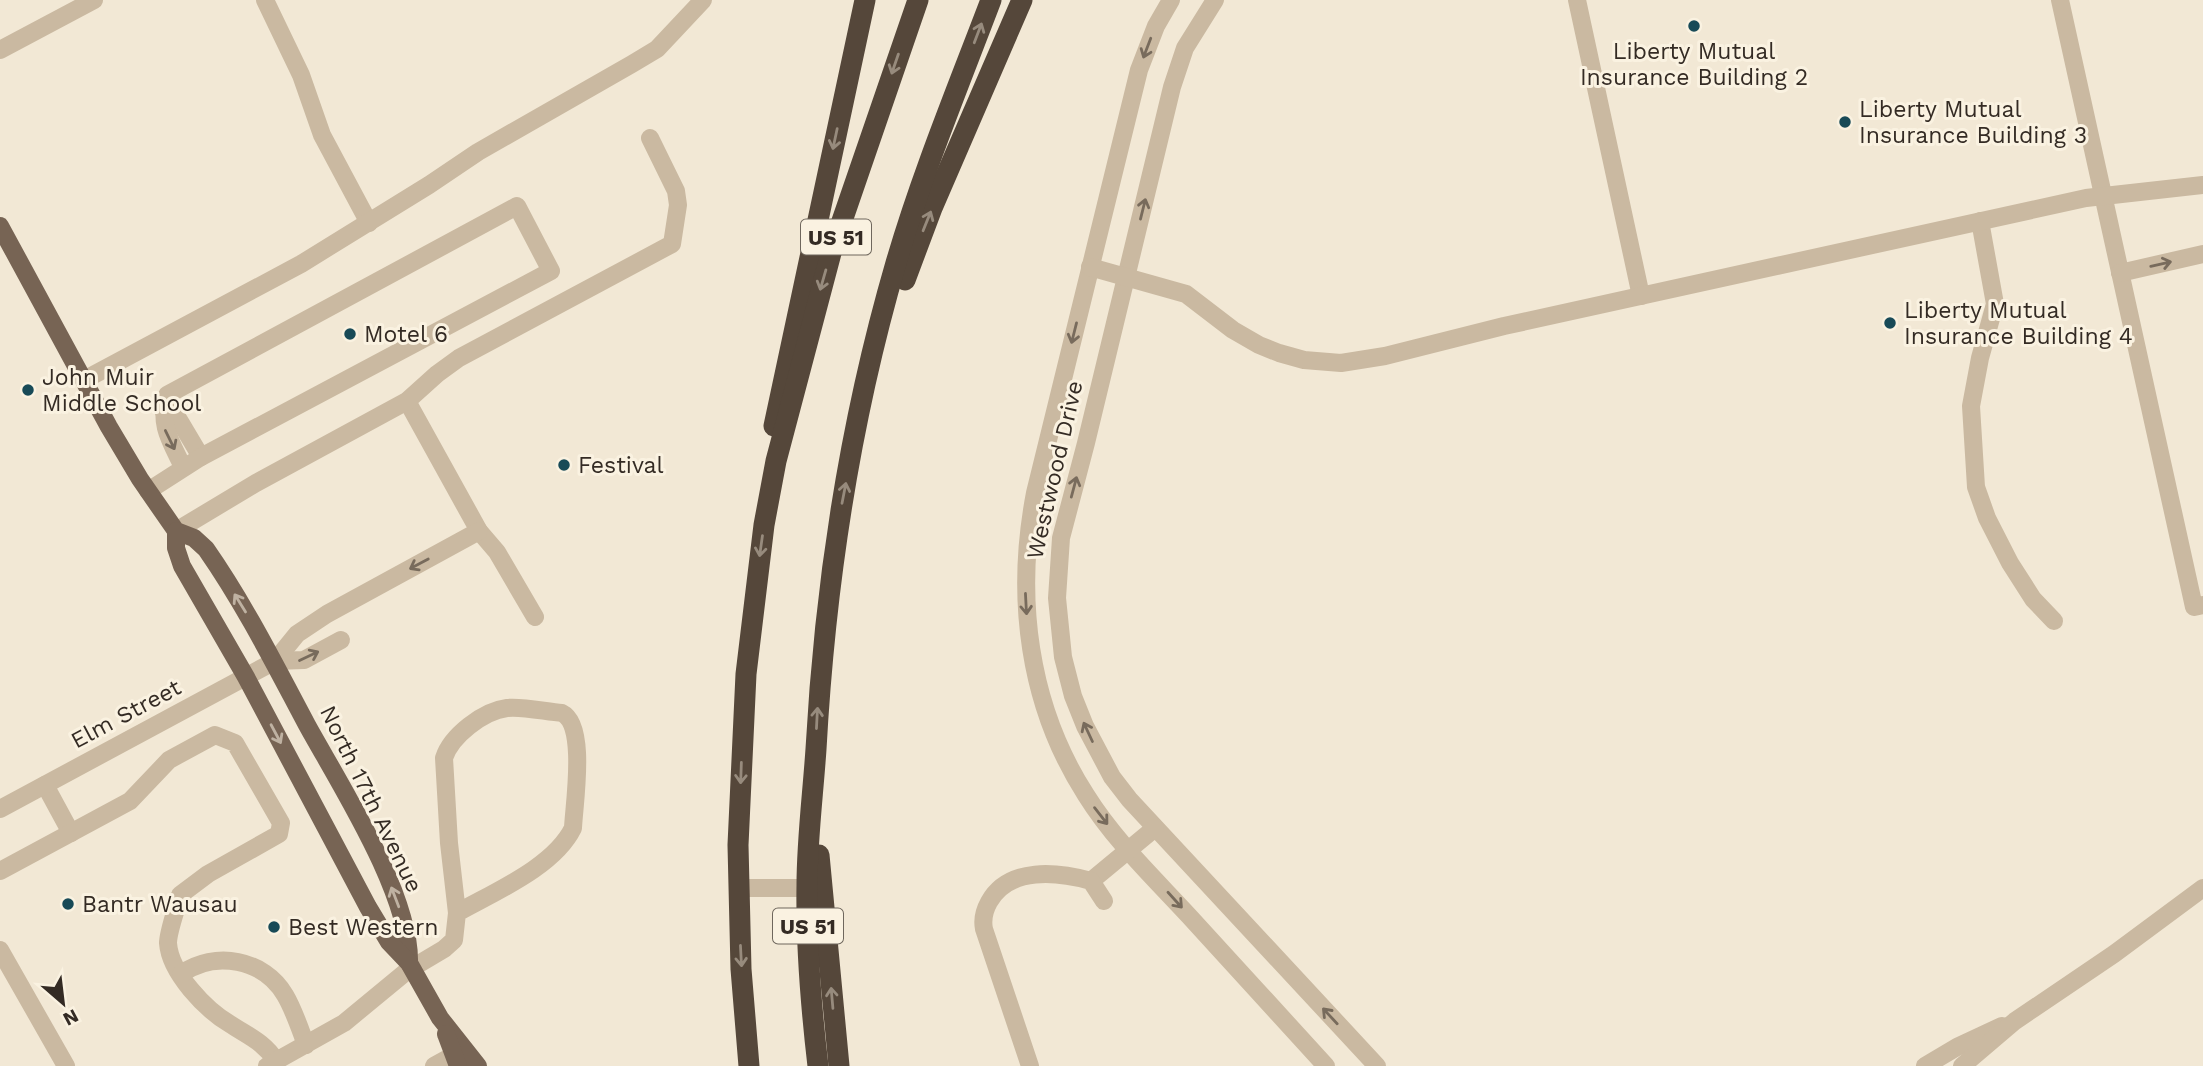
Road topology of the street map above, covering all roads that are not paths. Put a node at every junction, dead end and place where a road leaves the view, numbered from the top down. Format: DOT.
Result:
graph roads {
  1 [pos="94,0"];
  2 [pos="265,0"];
  3 [pos="703,0"];
  4 [pos="865,0"];
  5 [pos="918,0"];
  6 [pos="991,0"];
  7 [pos="1022,0"];
  8 [pos="1171,0"];
  9 [pos="1215,0"];
  10 [pos="1577,0"];
  11 [pos="2060,0"];
  12 [pos="0,50"];
  13 [pos="650,138"];
  14 [pos="2203,185"];
  15 [pos="2102,195"];
  16 [pos="1980,221"];
  17 [pos="369,223"];
  18 [pos="0,226"];
  19 [pos="2203,254"];
  20 [pos="1090,267"];
  21 [pos="2120,273"];
  22 [pos="1126,275"];
  23 [pos="1641,296"];
  24 [pos="84,380"];
  25 [pos="407,401"];
  26 [pos="163,410"];
  27 [pos="852,449"];
  28 [pos="201,457"];
  29 [pos="183,467"];
  30 [pos="772,479"];
  31 [pos="148,491"];
  32 [pos="176,531"];
  33 [pos="479,531"];
  34 [pos="2203,605"];
  35 [pos="535,617"];
  36 [pos="2054,621"];
  37 [pos="341,640"];
  38 [pos="275,661"];
  39 [pos="246,677"];
  40 [pos="45,785"];
  41 [pos="813,786"];
  42 [pos="0,809"];
  43 [pos="1155,828"];
  44 [pos="71,833"];
  45 [pos="1129,850"];
  46 [pos="0,871"];
  47 [pos="1091,881"];
  48 [pos="738,888"];
  49 [pos="807,888"];
  50 [pos="2203,888"];
  51 [pos="1104,901"];
  52 [pos="457,913"];
  53 [pos="0,950"];
  54 [pos="410,965"];
  55 [pos="181,974"];
  56 [pos="440,1017"];
  57 [pos="2015,1020"];
  58 [pos="306,1045"];
  59 [pos="456,1061"];
  60 [pos="272,1064"];
  61 [pos="66,1066"];
  62 [pos="434,1066"];
  63 [pos="478,1066"];
  64 [pos="749,1066"];
  65 [pos="818,1066"];
  66 [pos="839,1066"];
  67 [pos="1030,1066"];
  68 [pos="1326,1066"];
  69 [pos="1377,1066"];
  70 [pos="1925,1066"];
  71 [pos="1962,1066"];
  1 -- 12 [label="street"];
  2 -- 17 [label="street"];
  3 -- 17 [label="street"];
  4 -- 30 [label="highway, one-way"];
  5 -- 30 [label="highway, US 51, one-way"];
  27 -- 6 [label="highway, US 51, one-way"];
  27 -- 7 [label="highway, one-way"];
  8 -- 20 [label="street, Westwood Drive, one-way"];
  22 -- 9 [label="street, Westwood Drive, one-way"];
  10 -- 23 [label="street"];
  11 -- 15 [label="street"];
  13 -- 25 [label="street"];
  14 -- 15 [label="street"];
  15 -- 16 [label="street"];
  15 -- 21 [label="street"];
  16 -- 23 [label="street"];
  16 -- 36 [label="street"];
  17 -- 24 [label="street"];
  18 -- 24 [label="main road"];
  21 -- 19 [label="street, one-way"];
  20 -- 22 [label="street"];
  20 -- 45 [label="street, Westwood Drive, one-way"];
  21 -- 34 [label="street"];
  22 -- 23 [label="street"];
  43 -- 22 [label="street, Westwood Drive, one-way"];
  24 -- 31 [label="main road"];
  25 -- 32 [label="street"];
  25 -- 33 [label="street"];
  26 -- 28 [label="street"];
  26 -- 28 [label="street"];
  26 -- 29 [label="street, one-way"];
  41 -- 27 [label="highway, US 51, one-way"];
  28 -- 29 [label="street"];
  29 -- 31 [label="street"];
  30 -- 48 [label="highway, US 51, one-way"];
  31 -- 32 [label="main road"];
  38 -- 32 [label="main road, North 17th Avenue, one-way"];
  32 -- 39 [label="main road, North 17th Avenue"];
  33 -- 35 [label="street"];
  33 -- 38 [label="street, one-way"];
  38 -- 37 [label="street, one-way"];
  38 -- 39 [label="street, Elm Street"];
  54 -- 38 [label="main road, North 17th Avenue, one-way"];
  39 -- 40 [label="street, Elm Street"];
  39 -- 54 [label="main road, North 17th Avenue, one-way"];
  40 -- 42 [label="street, Elm Street"];
  40 -- 44 [label="street"];
  41 -- 49 [label="highway, US 51"];
  66 -- 41 [label="highway, one-way"];
  43 -- 45 [label="street"];
  69 -- 43 [label="street, Westwood Drive, one-way"];
  44 -- 46 [label="street"];
  44 -- 55 [label="street"];
  45 -- 47 [label="street"];
  45 -- 68 [label="street, Westwood Drive, one-way"];
  47 -- 51 [label="street"];
  47 -- 67 [label="street"];
  48 -- 49 [label="street"];
  48 -- 64 [label="highway, US 51, one-way"];
  49 -- 65 [label="highway, US 51"];
  50 -- 57 [label="street"];
  52 -- 52 [label="street"];
  52 -- 54 [label="street"];
  53 -- 61 [label="street"];
  54 -- 56 [label="main road, North 17th Avenue"];
  54 -- 58 [label="street"];
  55 -- 58 [label="street"];
  55 -- 60 [label="street"];
  56 -- 59 [label="main road, North 17th Avenue"];
  56 -- 63 [label="main road, North 17th Avenue"];
  57 -- 70 [label="street"];
  57 -- 71 [label="street"];
  58 -- 60 [label="street"];
  59 -- 62 [label="street"];
}
